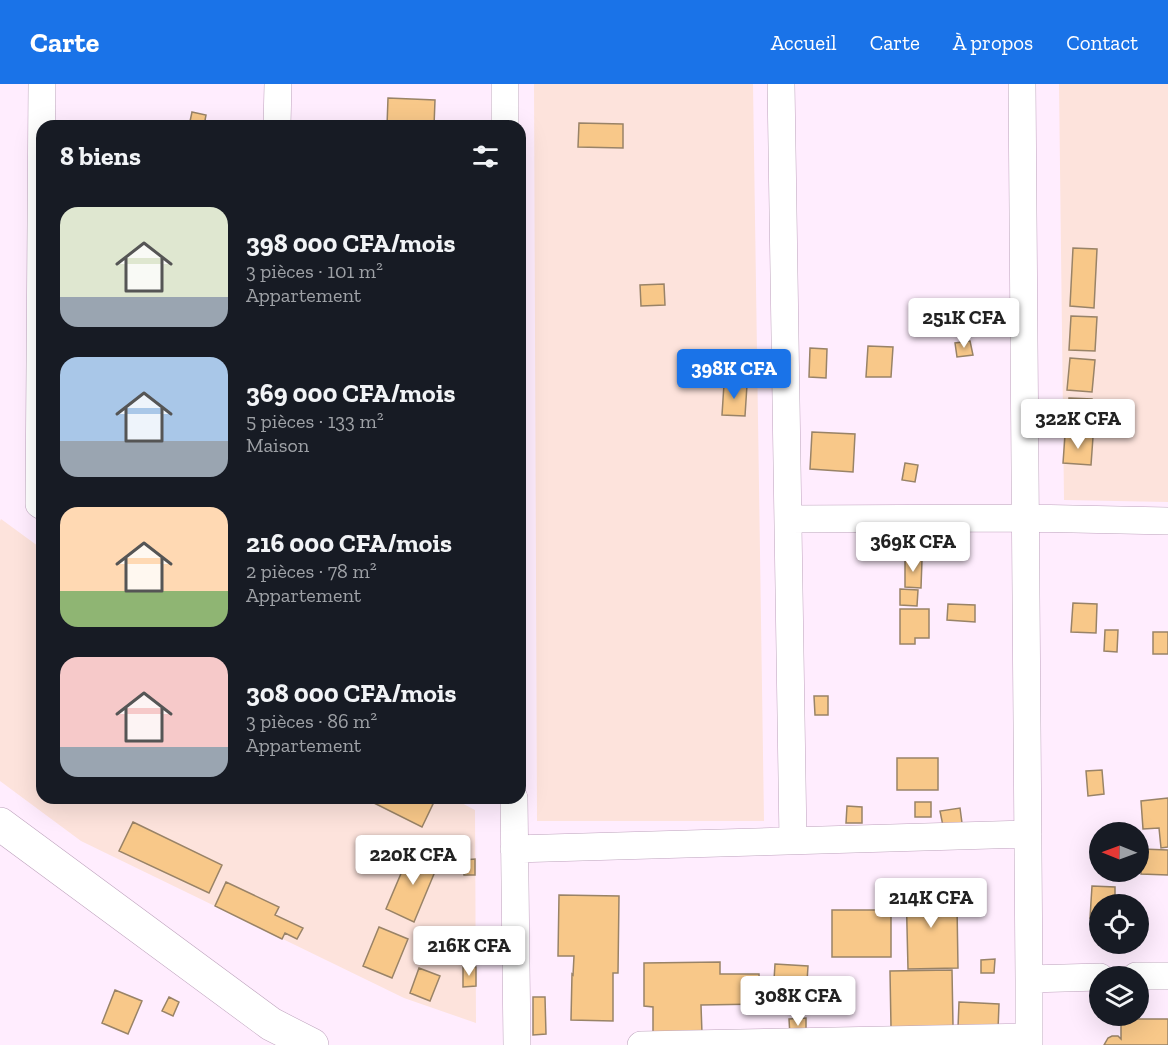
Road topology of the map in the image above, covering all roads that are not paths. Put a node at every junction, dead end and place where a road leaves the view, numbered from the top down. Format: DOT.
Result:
graph roads {
  1 [pos="42,84"];
  2 [pos="278,84"];
  3 [pos="505,84"];
  4 [pos="781,84"];
  5 [pos="1022,84"];
  6 [pos="42,120"];
  7 [pos="277,120"];
  8 [pos="505,120"];
  9 [pos="1026,518"];
  10 [pos="788,519"];
  11 [pos="1168,521"];
  12 [pos="514,804"];
  13 [pos="0,824"];
  14 [pos="1028,834"];
  15 [pos="793,841"];
  16 [pos="514,849"];
  17 [pos="1149,976"];
  18 [pos="1168,976"];
  19 [pos="1089,977"];
  20 [pos="1029,979"];
  21 [pos="1029,1041"];
  22 [pos="312,1045"];
  23 [pos="517,1045"];
  24 [pos="641,1045"];
  1 -- 6 [label="street"];
  2 -- 7 [label="street"];
  3 -- 8 [label="street"];
  4 -- 10 [label="street"];
  5 -- 9 [label="street"];
  9 -- 10 [label="street"];
  9 -- 11 [label="street"];
  9 -- 14 [label="street"];
  10 -- 15 [label="street"];
  12 -- 16 [label="street"];
  13 -- 22 [label="main road"];
  14 -- 15 [label="street"];
  14 -- 20 [label="street"];
  15 -- 16 [label="street"];
  16 -- 23 [label="street"];
  17 -- 18 [label="street"];
  19 -- 20 [label="street"];
  20 -- 21 [label="street"];
  21 -- 24 [label="street"];
}
